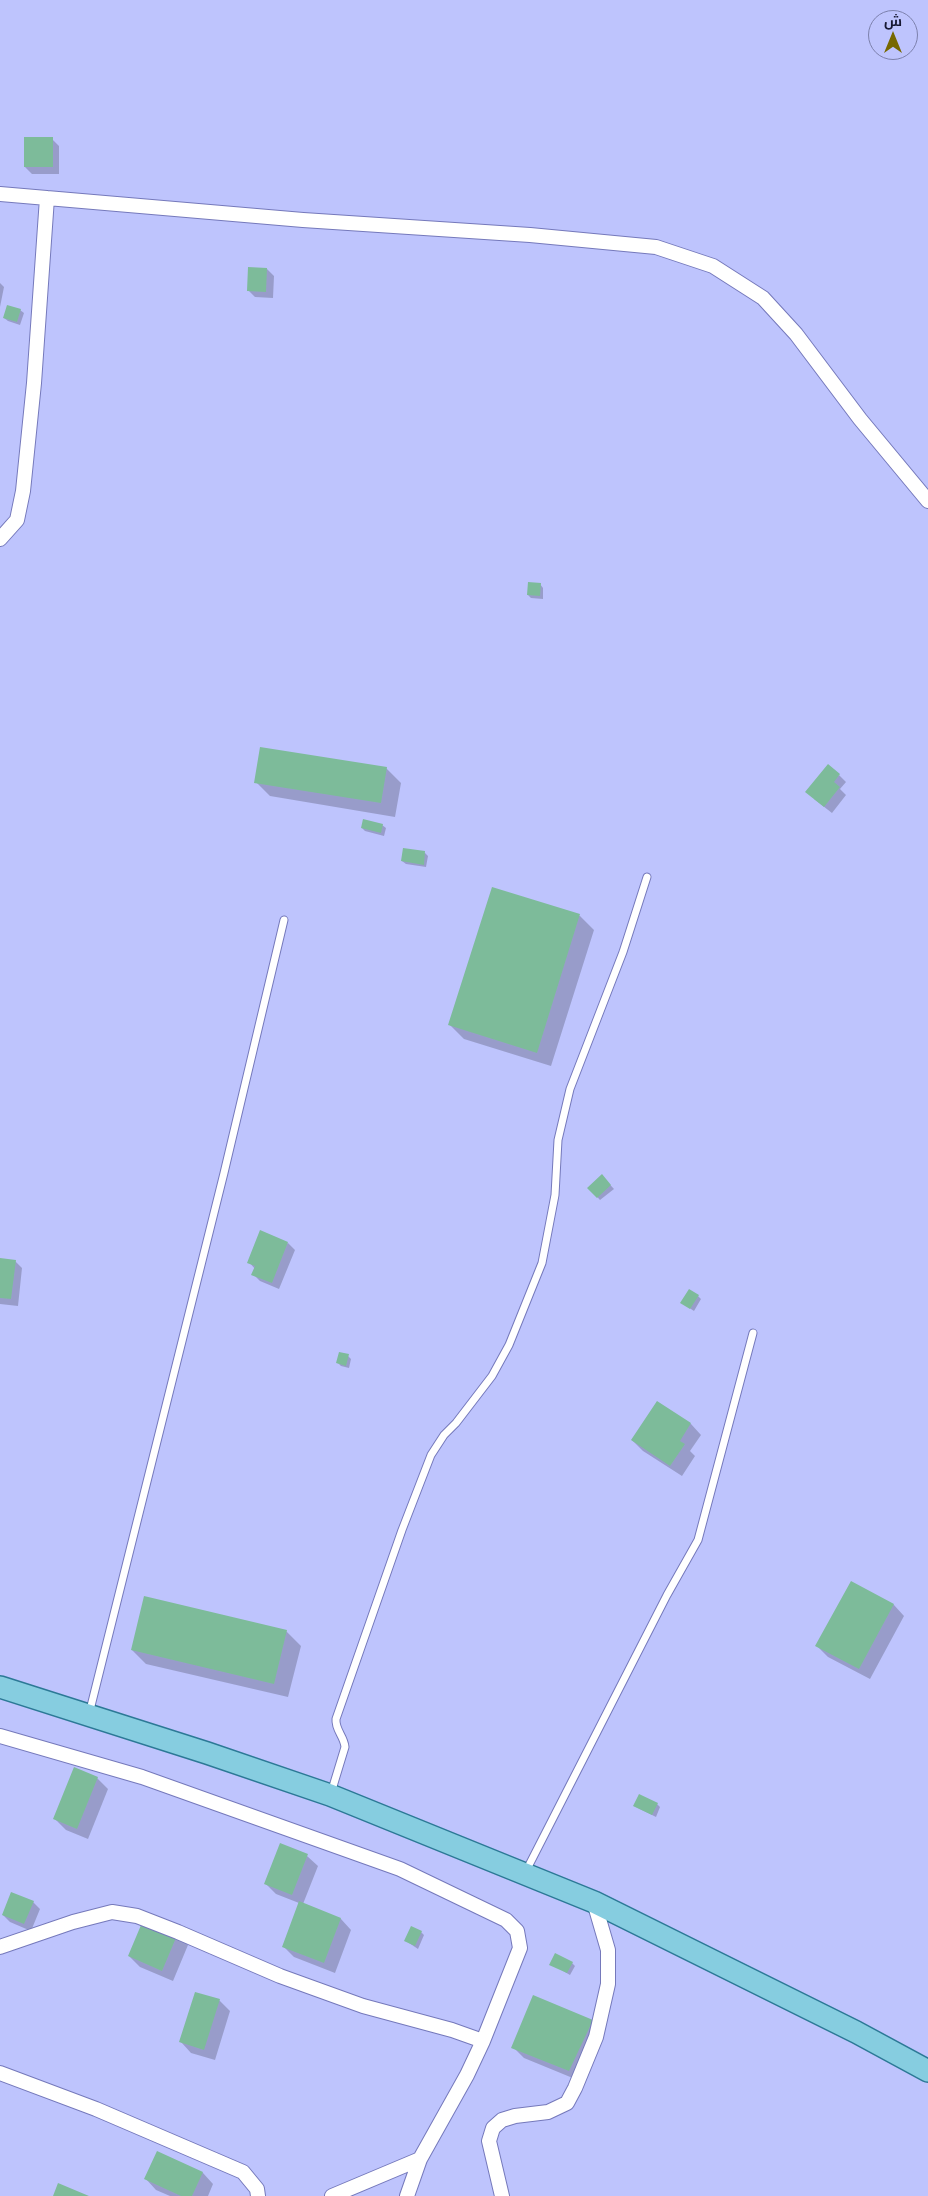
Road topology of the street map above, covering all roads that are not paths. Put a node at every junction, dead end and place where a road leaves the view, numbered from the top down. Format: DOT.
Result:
graph roads {
  1 [pos="0,194"];
  2 [pos="48,198"];
  3 [pos="928,501"];
  4 [pos="0,539"];
  5 [pos="647,877"];
  6 [pos="284,920"];
  7 [pos="753,1333"];
  8 [pos="0,1687"];
  9 [pos="89,1717"];
  10 [pos="0,1736"];
  11 [pos="330,1795"];
  12 [pos="524,1874"];
  13 [pos="594,1902"];
  14 [pos="0,1946"];
  15 [pos="483,2041"];
  16 [pos="928,2071"];
  17 [pos="0,2073"];
  18 [pos="420,2159"];
  19 [pos="258,2196"];
  20 [pos="332,2196"];
  21 [pos="407,2196"];
  22 [pos="502,2196"];
  1 -- 2 [label="street"];
  2 -- 3 [label="street"];
  2 -- 4 [label="street"];
  5 -- 11 [label="lane"];
  6 -- 9 [label="lane"];
  7 -- 12 [label="lane"];
  8 -- 9 [label="main road"];
  9 -- 11 [label="main road"];
  10 -- 15 [label="street"];
  11 -- 12 [label="main road"];
  12 -- 13 [label="main road"];
  13 -- 16 [label="main road"];
  13 -- 22 [label="street"];
  14 -- 15 [label="street"];
  15 -- 18 [label="street"];
  17 -- 19 [label="street"];
  18 -- 20 [label="street"];
  18 -- 21 [label="street"];
}
